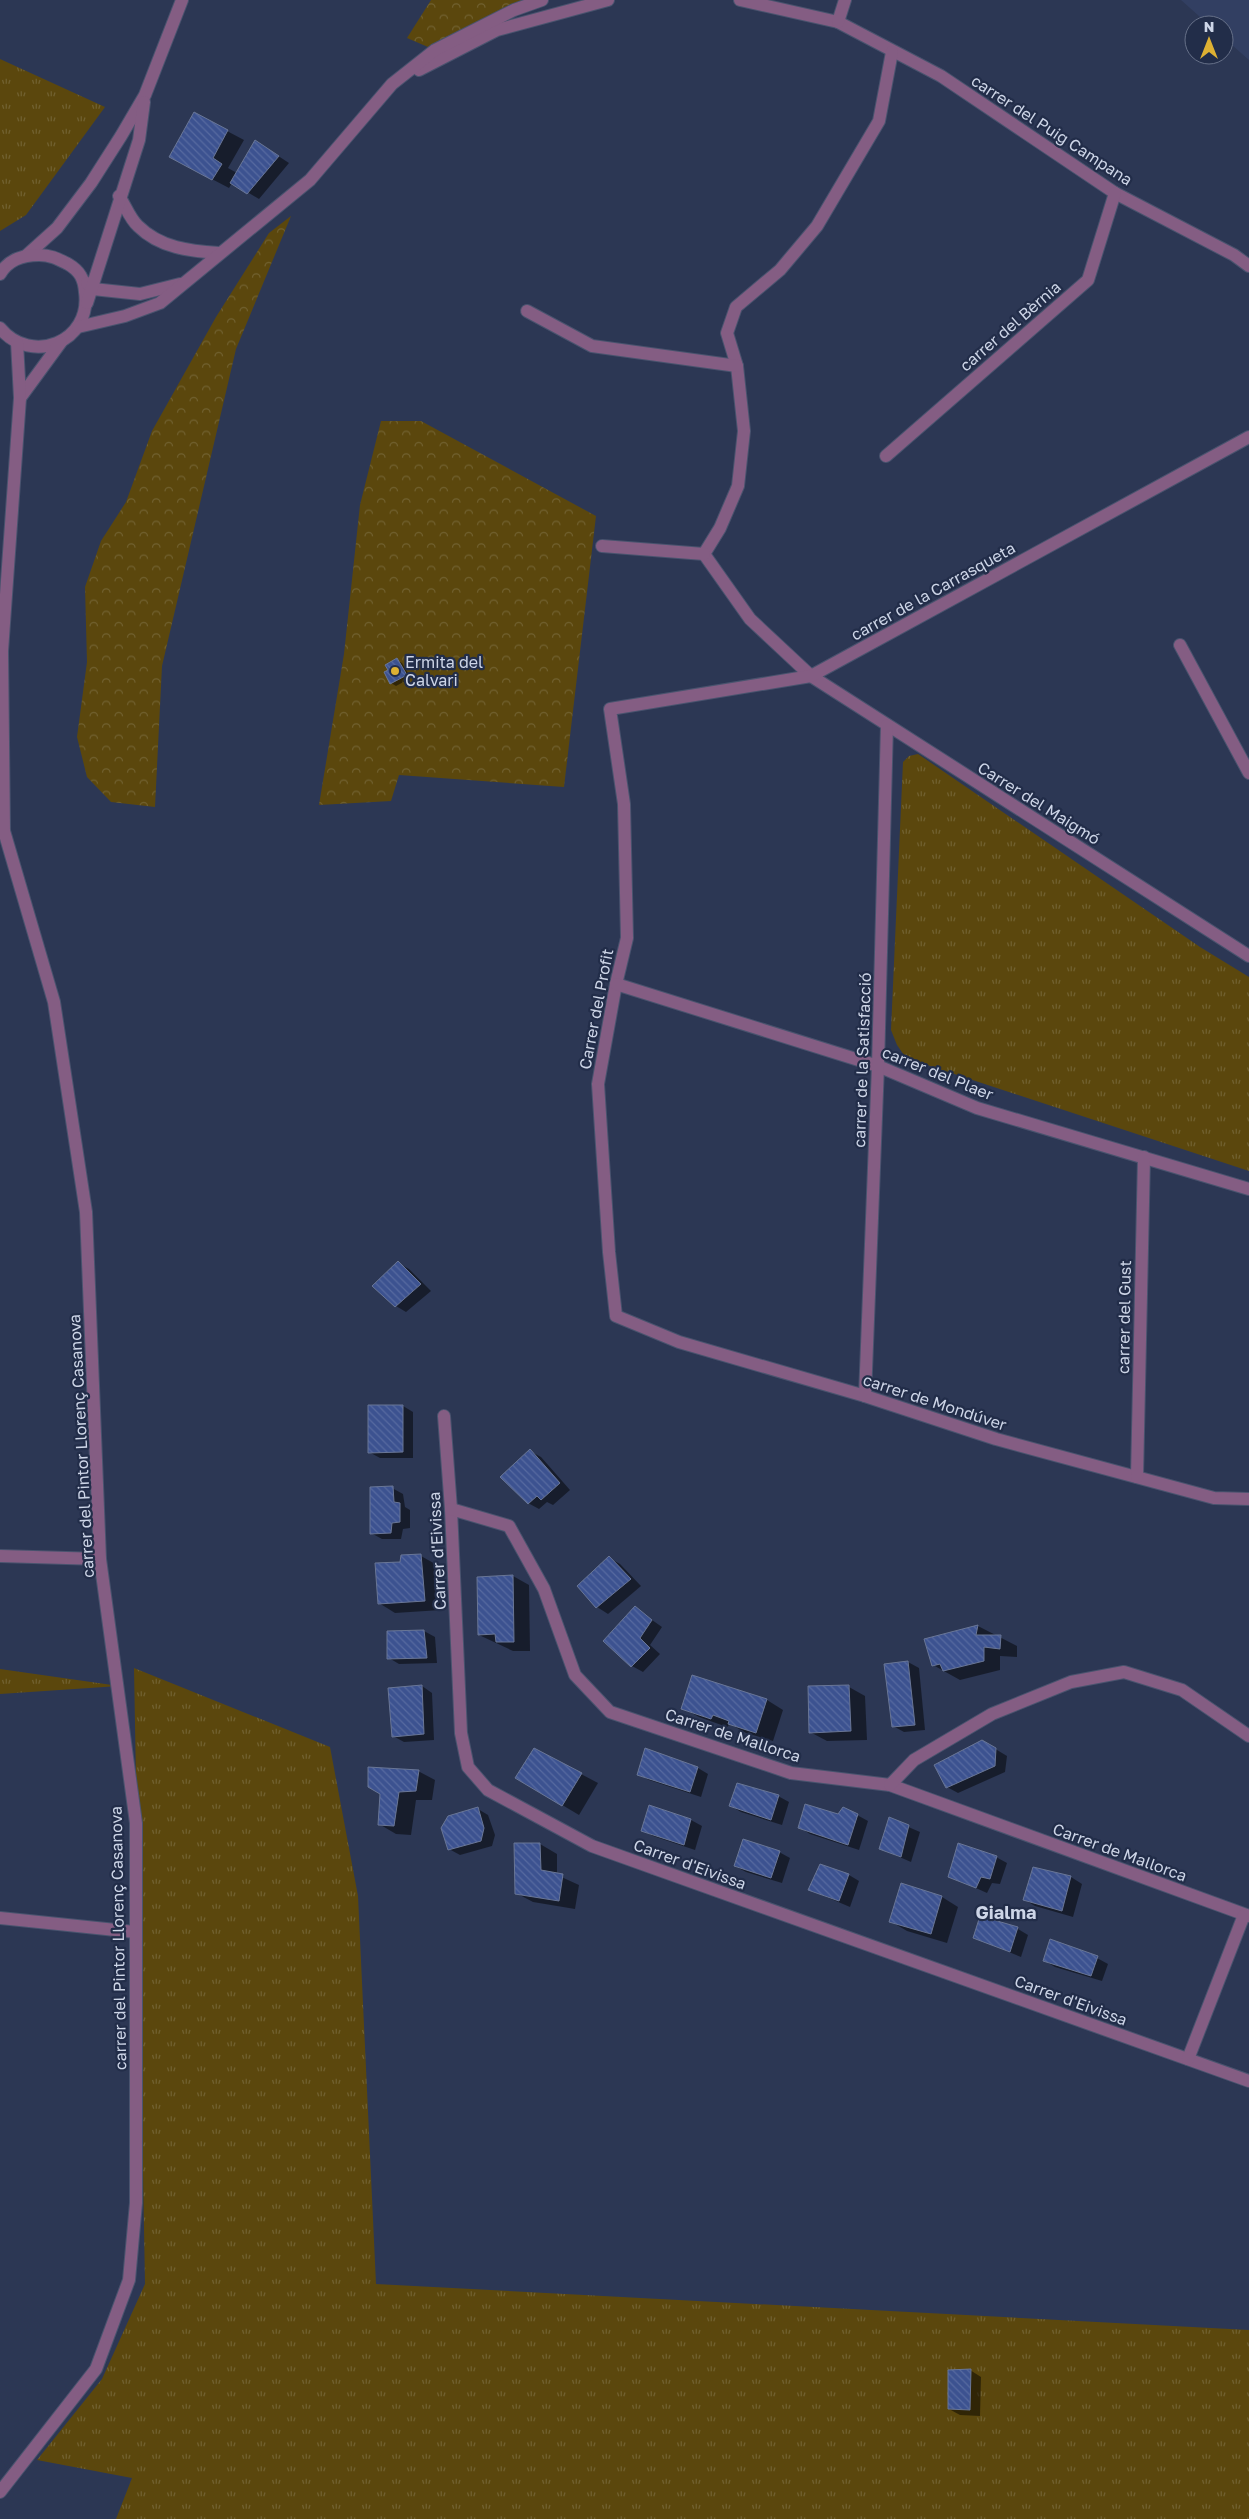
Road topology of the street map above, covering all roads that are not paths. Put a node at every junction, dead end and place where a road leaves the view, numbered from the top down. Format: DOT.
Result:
graph roads {
  1 [pos="182,0"];
  2 [pos="542,0"];
  3 [pos="608,0"];
  4 [pos="740,0"];
  5 [pos="845,0"];
  6 [pos="838,22"];
  7 [pos="892,52"];
  8 [pos="392,84"];
  9 [pos="146,95"];
  10 [pos="1115,193"];
  11 [pos="119,196"];
  12 [pos="219,252"];
  13 [pos="27,255"];
  14 [pos="1249,266"];
  15 [pos="1,271"];
  16 [pos="83,278"];
  17 [pos="183,284"];
  18 [pos="93,289"];
  19 [pos="87,303"];
  20 [pos="527,311"];
  21 [pos="78,327"];
  22 [pos="0,328"];
  23 [pos="16,342"];
  24 [pos="61,342"];
  25 [pos="737,366"];
  26 [pos="20,398"];
  27 [pos="1249,436"];
  28 [pos="886,456"];
  29 [pos="602,546"];
  30 [pos="704,554"];
  31 [pos="4,579"];
  32 [pos="1180,645"];
  33 [pos="812,676"];
  34 [pos="610,709"];
  35 [pos="887,725"];
  36 [pos="1249,774"];
  37 [pos="1249,956"];
  38 [pos="616,984"];
  39 [pos="878,1066"];
  40 [pos="1144,1157"];
  41 [pos="1249,1189"];
  42 [pos="616,1316"];
  43 [pos="865,1396"];
  44 [pos="444,1416"];
  45 [pos="1137,1477"];
  46 [pos="1249,1499"];
  47 [pos="452,1509"];
  48 [pos="0,1556"];
  49 [pos="100,1558"];
  50 [pos="1249,1736"];
  51 [pos="890,1785"];
  52 [pos="1247,1915"];
  53 [pos="0,1918"];
  54 [pos="135,1932"];
  55 [pos="1188,2058"];
  56 [pos="1249,2081"];
  57 [pos="0,2492"];
  1 -- 9 [label="street"];
  2 -- 8 [label="street"];
  3 -- 8 [label="street"];
  4 -- 6 [label="street, carrer del Puig Campana"];
  5 -- 6 [label="street"];
  6 -- 7 [label="street, carrer del Puig Campana"];
  7 -- 10 [label="street, carrer del Puig Campana"];
  7 -- 25 [label="street"];
  8 -- 12 [label="street"];
  9 -- 11 [label="street"];
  9 -- 13 [label="street"];
  10 -- 14 [label="street, carrer del Puig Campana"];
  10 -- 28 [label="street, carrer del Bèrnia"];
  11 -- 12 [label="street"];
  11 -- 18 [label="street"];
  12 -- 17 [label="street"];
  13 -- 15 [label="street"];
  13 -- 16 [label="street"];
  16 -- 18 [label="street"];
  16 -- 19 [label="street"];
  17 -- 18 [label="street"];
  17 -- 21 [label="street"];
  18 -- 19 [label="street"];
  19 -- 21 [label="street"];
  20 -- 25 [label="street"];
  21 -- 24 [label="street"];
  22 -- 23 [label="street"];
  23 -- 24 [label="street"];
  23 -- 26 [label="street, carrer del Pintor Llorenç Casanova"];
  24 -- 26 [label="street"];
  25 -- 30 [label="street"];
  26 -- 31 [label="street, carrer del Pintor Llorenç Casanova"];
  27 -- 33 [label="street, carrer de la Carrasqueta"];
  29 -- 30 [label="street"];
  30 -- 33 [label="street, Carrer del Maigmó"];
  31 -- 49 [label="street, carrer del Pintor Llorenç Casanova"];
  32 -- 36 [label="street"];
  33 -- 34 [label="street, carrer de la Carrasqueta"];
  33 -- 35 [label="street, Carrer del Maigmó"];
  34 -- 38 [label="street, Carrer del Profit"];
  35 -- 37 [label="street, Carrer del Maigmó"];
  35 -- 39 [label="street, carrer de la Satisfacció"];
  38 -- 39 [label="street, carrer del Plaer"];
  38 -- 42 [label="street, Carrer del Profit"];
  39 -- 40 [label="street, carrer del Plaer"];
  39 -- 43 [label="street, carrer de la Satisfacció"];
  40 -- 41 [label="street, carrer del Plaer"];
  40 -- 45 [label="street, carrer del Gust"];
  42 -- 43 [label="street, carrer de Mondúver"];
  43 -- 45 [label="street, carrer de Mondúver"];
  44 -- 47 [label="street, Carrer d'Eivissa"];
  45 -- 46 [label="street, carrer de Mondúver"];
  47 -- 51 [label="street, Carrer de Mallorca"];
  47 -- 55 [label="street, Carrer d'Eivissa"];
  48 -- 49 [label="street"];
  49 -- 54 [label="street, carrer del Pintor Llorenç Casanova"];
  50 -- 51 [label="street"];
  51 -- 52 [label="street, Carrer de Mallorca"];
  52 -- 55 [label="street"];
  53 -- 54 [label="street"];
  54 -- 57 [label="street, carrer del Pintor Llorenç Casanova"];
  55 -- 56 [label="street, Carrer d'Eivissa"];
}
